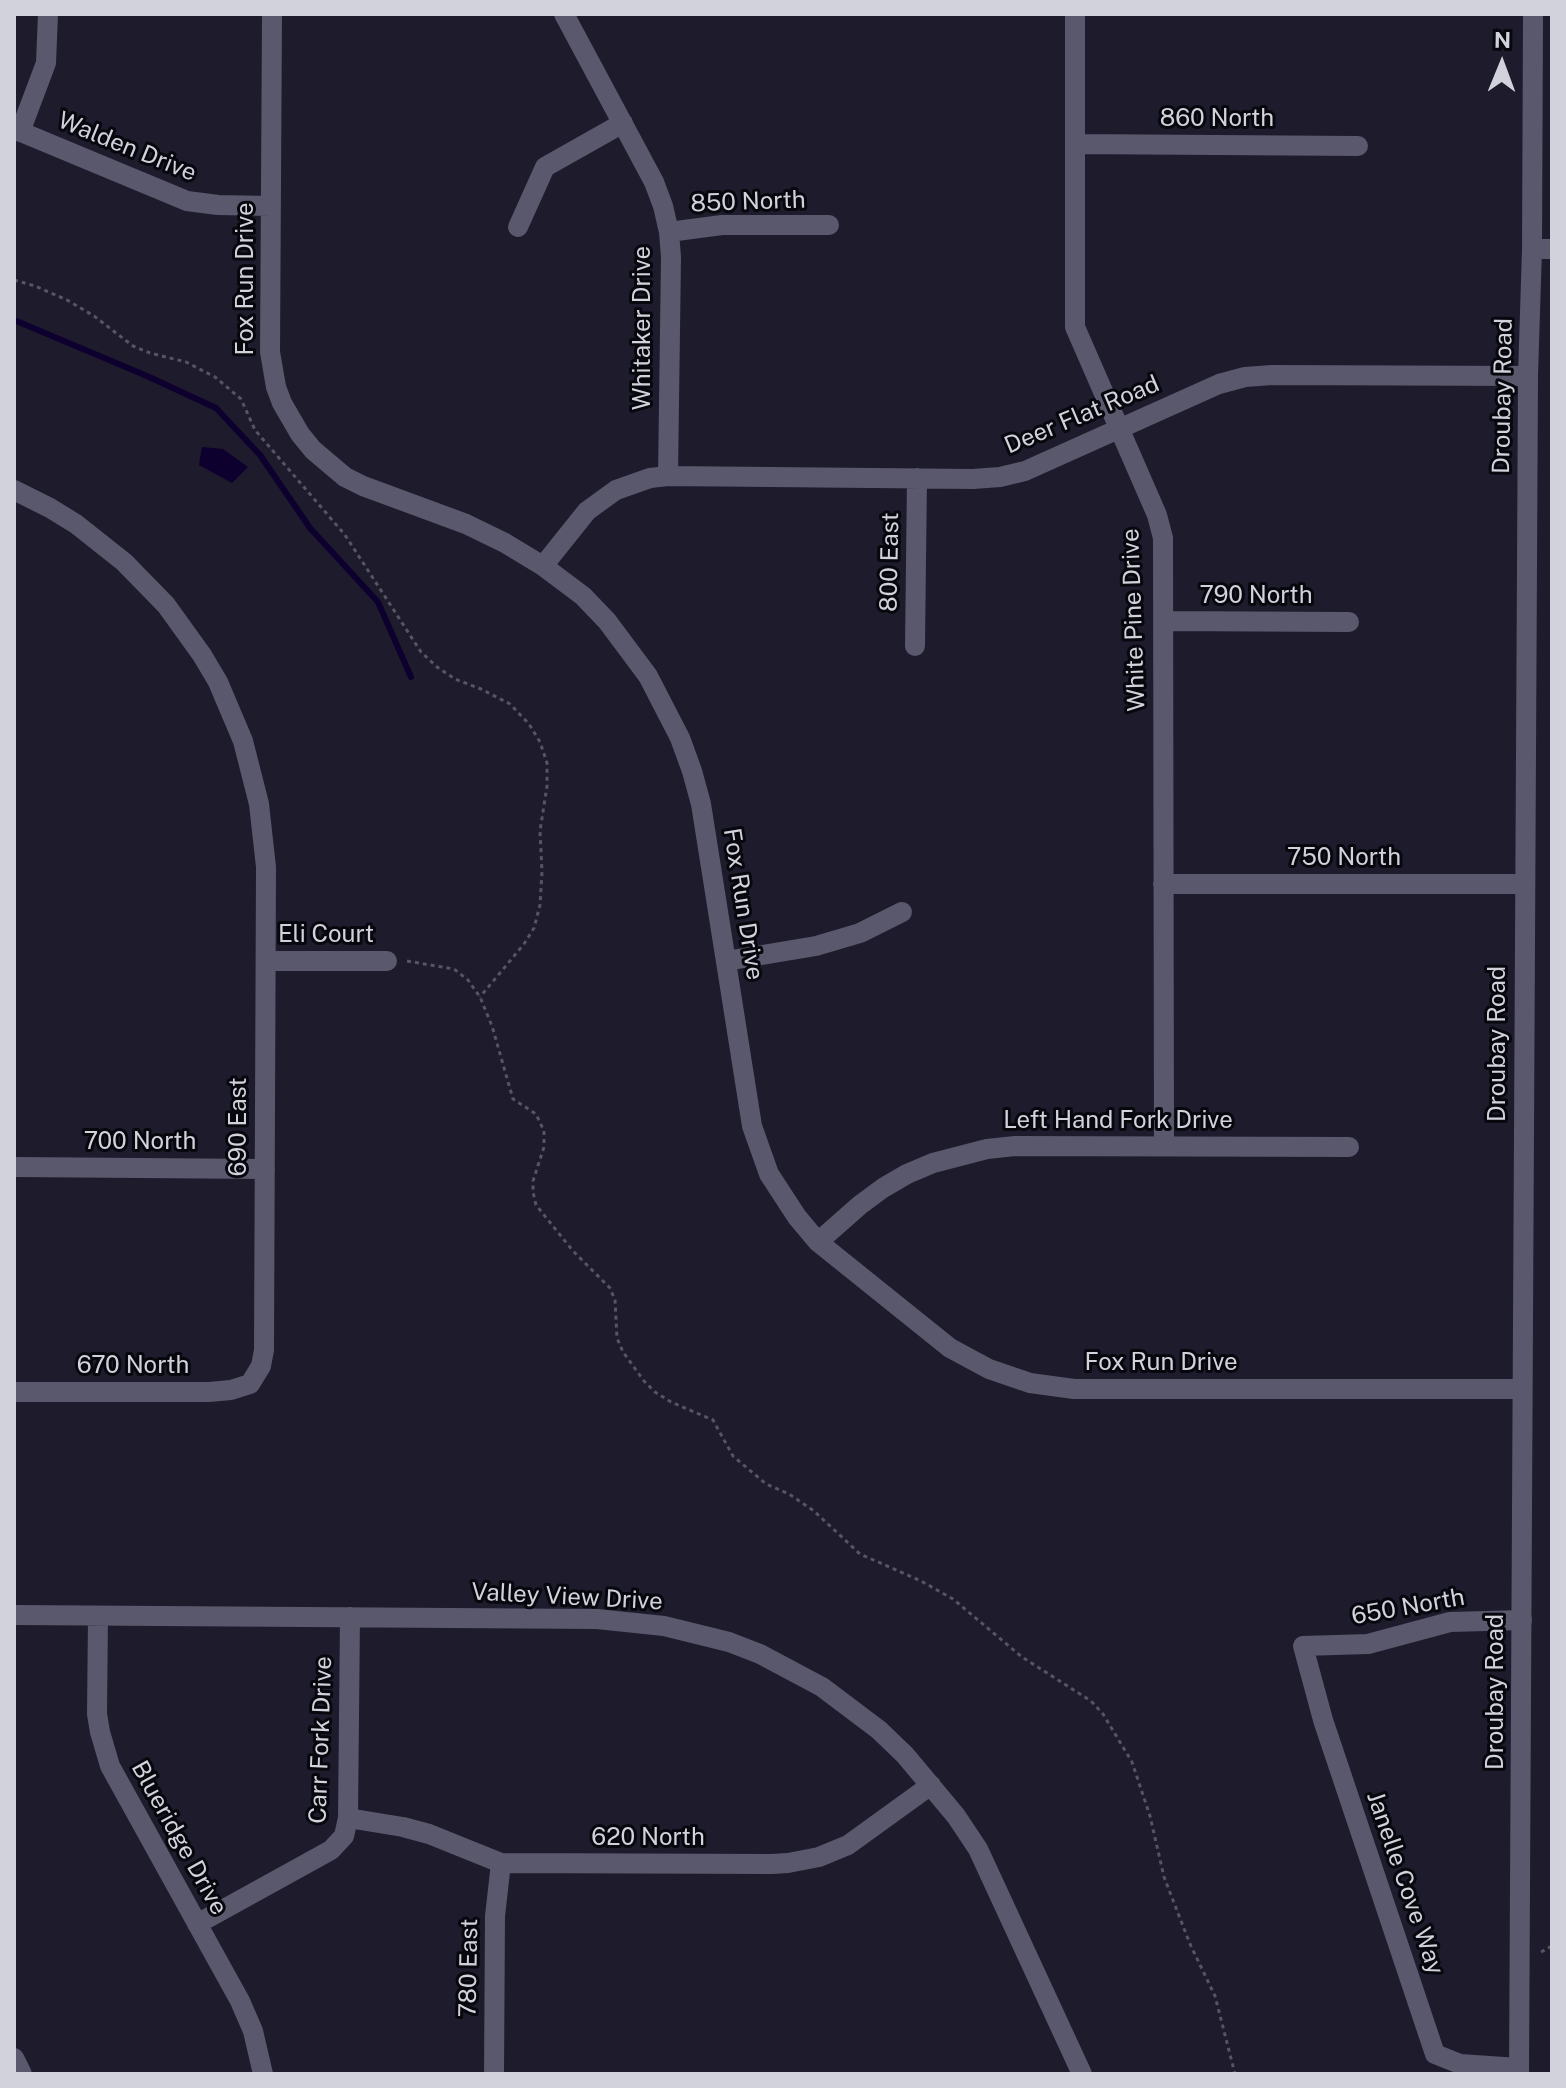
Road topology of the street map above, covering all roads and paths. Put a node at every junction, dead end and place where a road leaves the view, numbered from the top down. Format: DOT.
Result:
graph roads {
  1 [pos="48,14"];
  2 [pos="272,14"];
  3 [pos="564,14"];
  4 [pos="1075,14"];
  5 [pos="1533,14"];
  6 [pos="623,123"];
  7 [pos="17,130"];
  8 [pos="1075,144"];
  9 [pos="1358,146"];
  10 [pos="271,206"];
  11 [pos="829,225"];
  12 [pos="518,227"];
  13 [pos="669,232"];
  14 [pos="1542,249"];
  15 [pos="14,280"];
  16 [pos="1528,376"];
  17 [pos="1119,429"];
  18 [pos="668,476"];
  19 [pos="917,478"];
  20 [pos="14,490"];
  21 [pos="543,566"];
  22 [pos="1163,621"];
  23 [pos="1349,622"];
  24 [pos="915,646"];
  25 [pos="1163,884"];
  26 [pos="1525,884"];
  27 [pos="902,912"];
  28 [pos="266,961"];
  29 [pos="387,961"];
  30 [pos="726,961"];
  31 [pos="480,997"];
  32 [pos="1164,1146"];
  33 [pos="1349,1147"];
  34 [pos="14,1167"];
  35 [pos="265,1169"];
  36 [pos="818,1242"];
  37 [pos="250,1384"];
  38 [pos="1522,1389"];
  39 [pos="14,1392"];
  40 [pos="14,1615"];
  41 [pos="98,1616"];
  42 [pos="350,1617"];
  43 [pos="1522,1620"];
  44 [pos="1303,1646"];
  45 [pos="931,1785"];
  46 [pos="348,1818"];
  47 [pos="501,1863"];
  48 [pos="197,1924"];
  49 [pos="14,2058"];
  50 [pos="1519,2071"];
  51 [pos="22,2074"];
  52 [pos="263,2074"];
  53 [pos="494,2074"];
  54 [pos="1082,2074"];
  55 [pos="1235,2074"];
  1 -- 7 [label="street"];
  2 -- 10 [label="street, Fox Run Drive"];
  3 -- 6 [label="street, Whitaker Drive"];
  4 -- 8 [label="street, White Pine Drive"];
  5 -- 14 [label="street, Droubay Road"];
  6 -- 12 [label="street"];
  6 -- 13 [label="street, Whitaker Drive"];
  7 -- 10 [label="street, Walden Drive"];
  8 -- 9 [label="street, 860 North"];
  8 -- 17 [label="street, White Pine Drive"];
  10 -- 21 [label="street, Fox Run Drive"];
  11 -- 13 [label="street, 850 North"];
  13 -- 18 [label="street, Whitaker Drive"];
  14 -- 16 [label="street, Droubay Road"];
  15 -- 31 [label="path"];
  16 -- 17 [label="street, Deer Flat Road"];
  16 -- 26 [label="street, Droubay Road"];
  17 -- 19 [label="street, Deer Flat Road"];
  17 -- 22 [label="street, White Pine Drive"];
  18 -- 19 [label="street, Deer Flat Road"];
  18 -- 21 [label="street, Deer Flat Road"];
  19 -- 24 [label="street, 800 East"];
  20 -- 28 [label="street, 690 East"];
  21 -- 30 [label="street, Fox Run Drive"];
  22 -- 23 [label="street, 790 North"];
  22 -- 25 [label="street, White Pine Drive"];
  25 -- 26 [label="street, 750 North"];
  25 -- 32 [label="street, White Pine Drive"];
  26 -- 38 [label="street, Droubay Road"];
  27 -- 30 [label="street"];
  28 -- 29 [label="street, Eli Court"];
  28 -- 35 [label="street, 690 East"];
  29 -- 31 [label="path"];
  30 -- 36 [label="street, Fox Run Drive"];
  31 -- 55 [label="path"];
  32 -- 33 [label="street, Left Hand Fork Drive"];
  32 -- 36 [label="street, Left Hand Fork Drive"];
  34 -- 35 [label="street, 700 North"];
  35 -- 37 [label="street, 690 East"];
  36 -- 38 [label="street, Fox Run Drive"];
  37 -- 39 [label="street, 670 North"];
  38 -- 43 [label="street, Droubay Road"];
  40 -- 41 [label="street, Valley View Drive"];
  41 -- 42 [label="street, Valley View Drive"];
  41 -- 48 [label="street, Blueridge Drive"];
  42 -- 45 [label="street, Valley View Drive"];
  42 -- 46 [label="street, Carr Fork Drive"];
  43 -- 44 [label="street, 650 North"];
  43 -- 50 [label="street, Droubay Road"];
  44 -- 50 [label="street, Janelle Cove Way"];
  45 -- 47 [label="street, 620 North"];
  45 -- 54 [label="street, Valley View Drive"];
  46 -- 47 [label="street, 620 North"];
  46 -- 48 [label="street, Carr Fork Drive"];
  47 -- 53 [label="street, 780 East"];
  48 -- 52 [label="street, Blueridge Drive"];
  49 -- 51 [label="street"];
}
